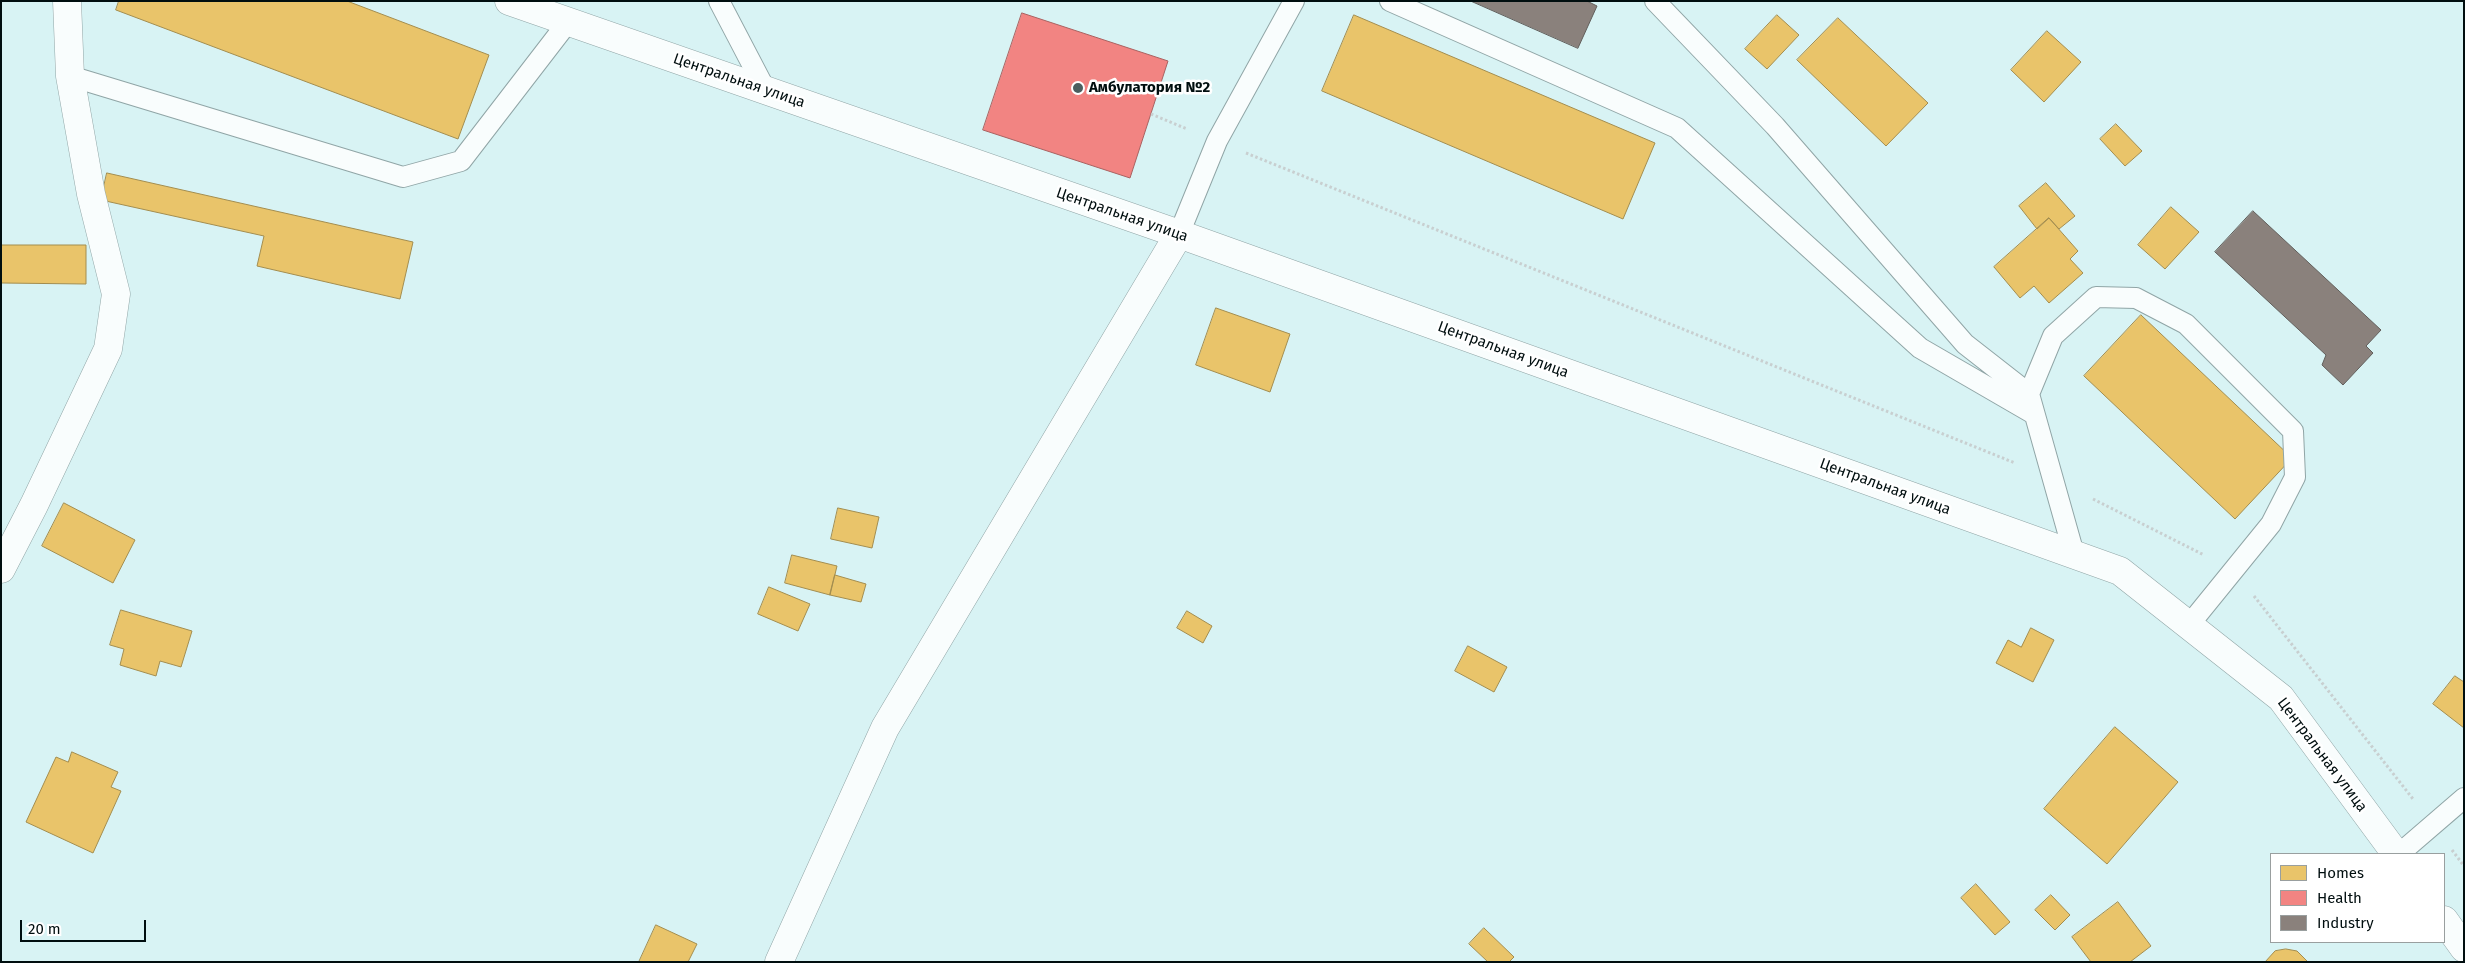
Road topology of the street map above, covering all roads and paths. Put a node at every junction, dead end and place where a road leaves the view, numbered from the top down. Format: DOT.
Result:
graph roads {
  1 [pos="67,1"];
  2 [pos="509,1"];
  3 [pos="720,1"];
  4 [pos="1294,1"];
  5 [pos="1390,1"];
  6 [pos="1655,1"];
  7 [pos="568,22"];
  8 [pos="70,76"];
  9 [pos="766,91"];
  10 [pos="1151,114"];
  11 [pos="1217,141"];
  12 [pos="1179,234"];
  13 [pos="2029,394"];
  14 [pos="2034,414"];
  15 [pos="2053,479"];
  16 [pos="2074,554"];
  17 [pos="1,569"];
  18 [pos="2233,570"];
  19 [pos="2188,625"];
  20 [pos="2464,798"];
  21 [pos="2433,825"];
  22 [pos="2397,853"];
  23 [pos="2399,853"];
  24 [pos="2464,866"];
  25 [pos="2445,921"];
  26 [pos="2464,948"];
  27 [pos="779,962"];
  1 -- 8 [label="street"];
  2 -- 7 [label="street, Центральная улица"];
  3 -- 9 [label="lane"];
  4 -- 11 [label="lane"];
  5 -- 14 [label="lane"];
  6 -- 13 [label="lane"];
  7 -- 8 [label="lane"];
  7 -- 9 [label="street, Центральная улица"];
  8 -- 17 [label="street"];
  9 -- 12 [label="street, Центральная улица"];
  10 -- 11 [label="path"];
  11 -- 12 [label="lane"];
  11 -- 15 [label="path"];
  12 -- 16 [label="street, Центральная улица"];
  12 -- 27 [label="street"];
  13 -- 14 [label="lane"];
  13 -- 18 [label="lane"];
  14 -- 15 [label="lane"];
  15 -- 16 [label="lane"];
  15 -- 18 [label="path"];
  16 -- 19 [label="street, Центральная улица"];
  18 -- 19 [label="lane"];
  18 -- 21 [label="path"];
  19 -- 22 [label="street, Центральная улица"];
  20 -- 21 [label="lane"];
  21 -- 23 [label="lane"];
  21 -- 24 [label="path"];
  25 -- 26 [label="street"];
}
